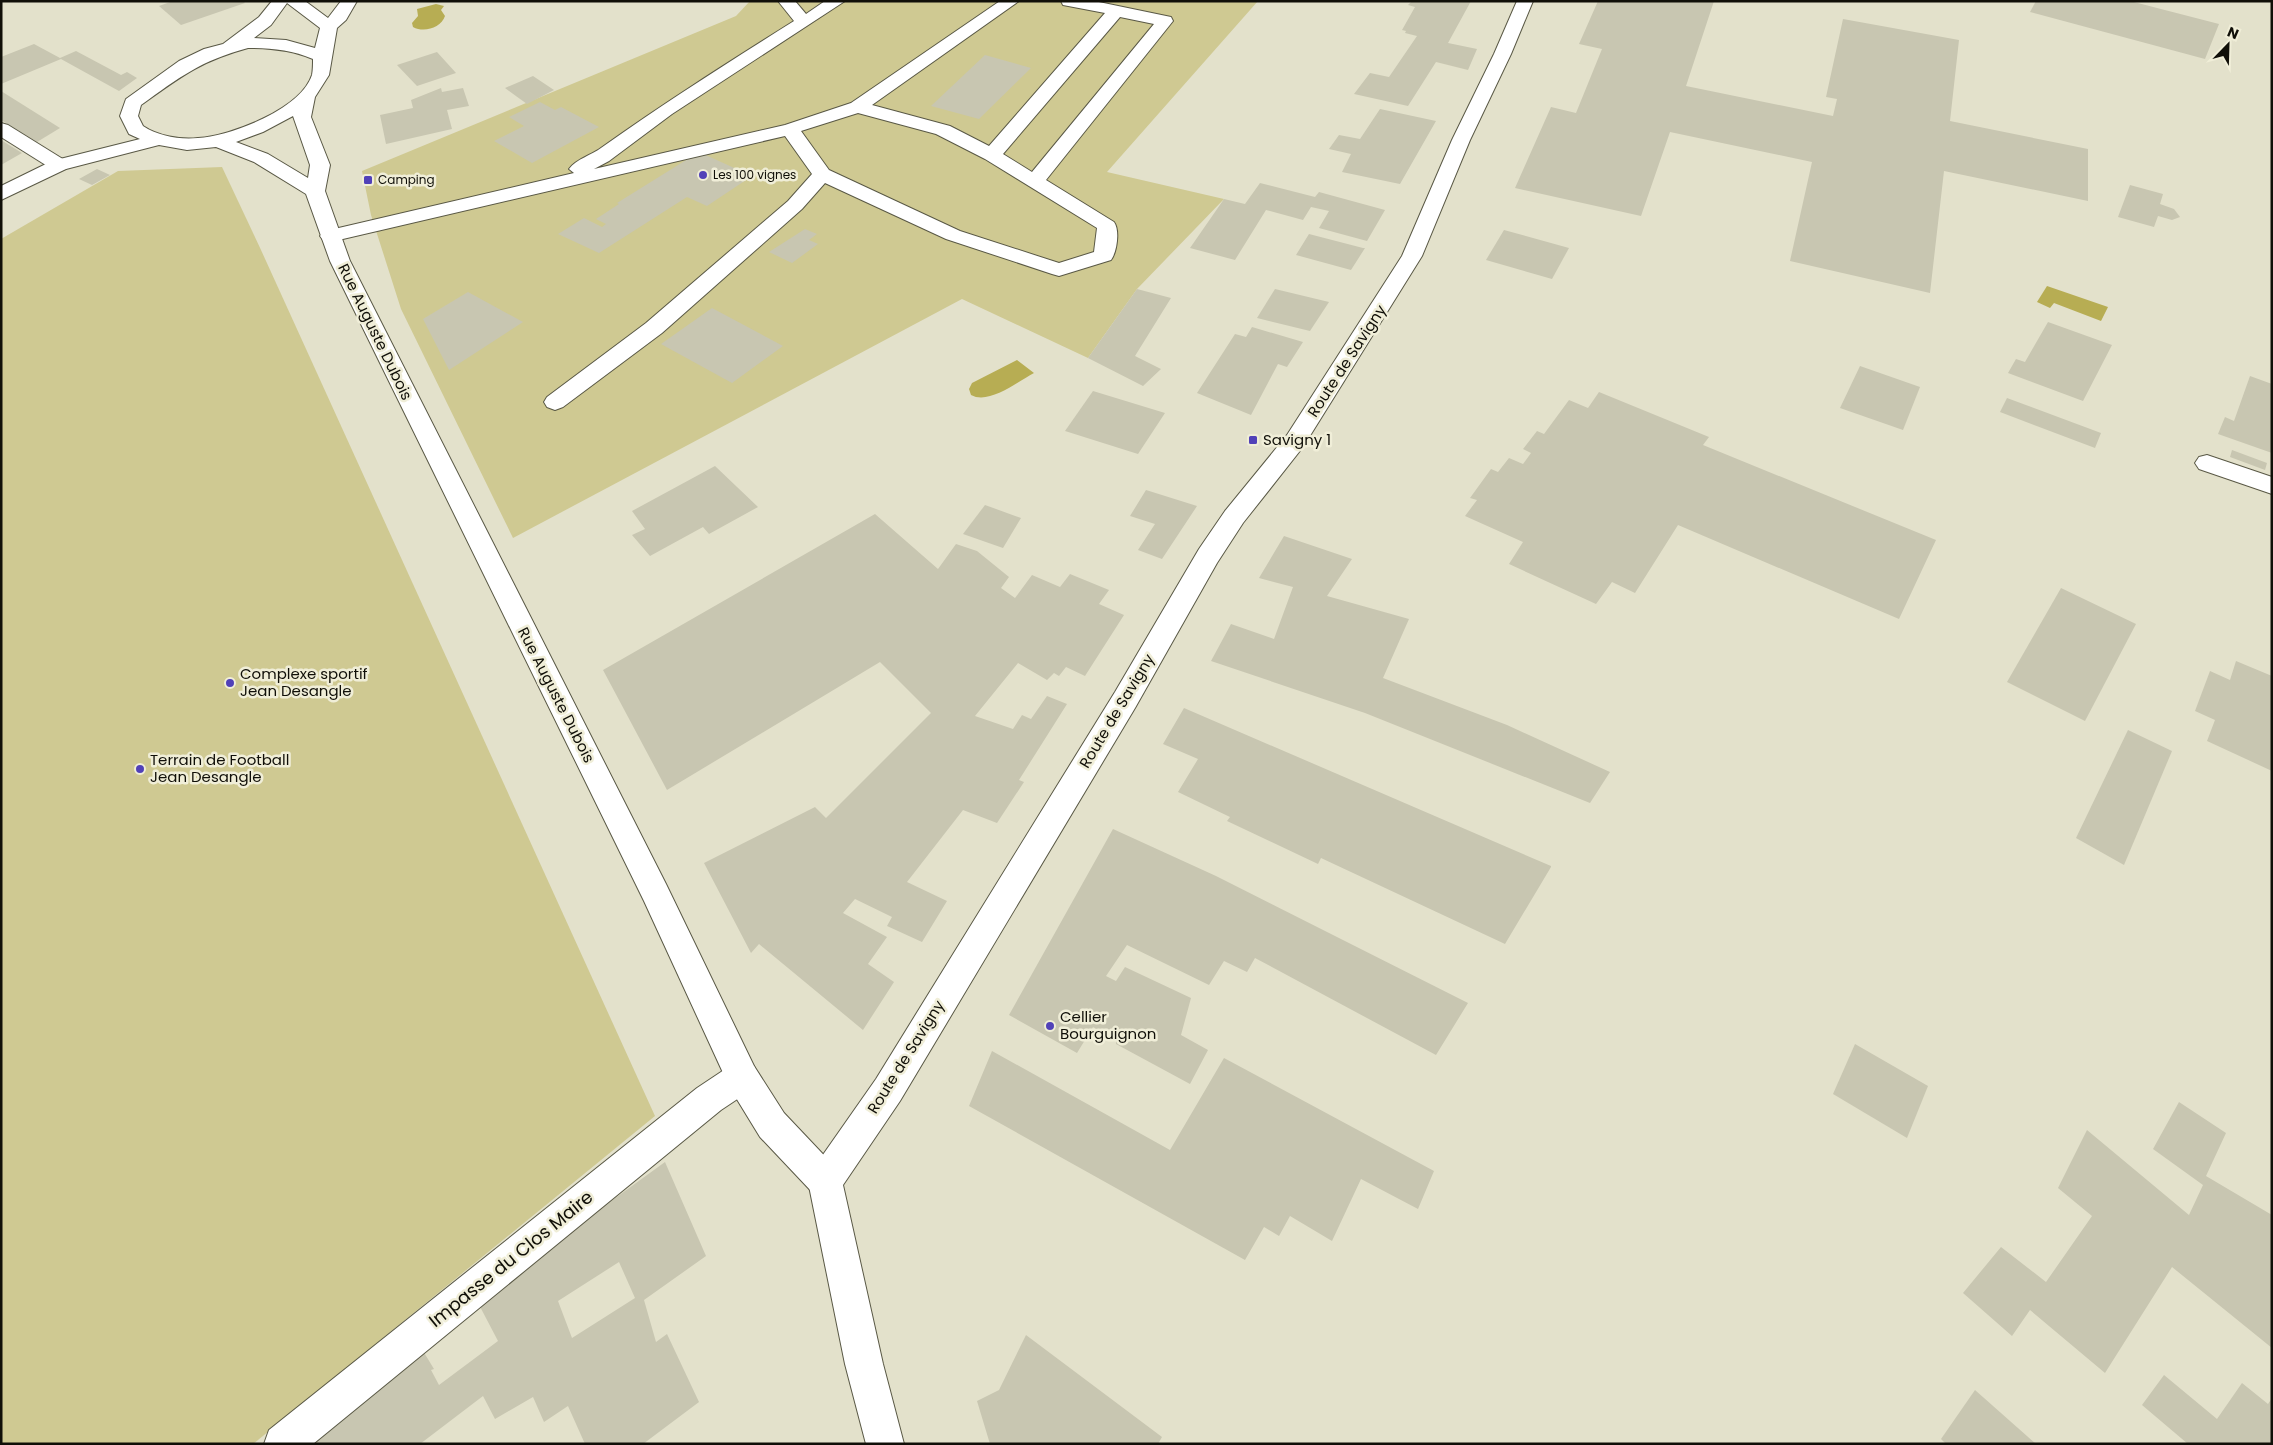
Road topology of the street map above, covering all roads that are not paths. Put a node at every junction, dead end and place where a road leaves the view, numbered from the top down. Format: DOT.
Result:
graph roads {
  1 [pos="280,1"];
  2 [pos="294,1"];
  3 [pos="349,1"];
  4 [pos="786,1"];
  5 [pos="837,1"];
  6 [pos="1011,1"];
  7 [pos="1069,1"];
  8 [pos="1525,1"];
  9 [pos="1116,11"];
  10 [pos="804,22"];
  11 [pos="329,26"];
  12 [pos="228,47"];
  13 [pos="322,57"];
  14 [pos="307,98"];
  15 [pos="857,107"];
  16 [pos="1,129"];
  17 [pos="790,129"];
  18 [pos="158,140"];
  19 [pos="217,141"];
  20 [pos="992,155"];
  21 [pos="59,165"];
  22 [pos="822,174"];
  23 [pos="1035,181"];
  24 [pos="546,185"];
  25 [pos="315,191"];
  26 [pos="1,194"];
  27 [pos="330,236"];
  28 [pos="555,402"];
  29 [pos="2207,463"];
  30 [pos="2272,486"];
  31 [pos="742,1077"];
  32 [pos="825,1181"];
  33 [pos="283,1444"];
  34 [pos="885,1444"];
  1 -- 12 [label="street"];
  2 -- 11 [label="street"];
  3 -- 11 [label="street"];
  4 -- 10 [label="street"];
  5 -- 10 [label="street"];
  6 -- 15 [label="street"];
  7 -- 9 [label="street"];
  8 -- 32 [label="street, Route de Savigny"];
  9 -- 20 [label="street"];
  9 -- 23 [label="street"];
  10 -- 24 [label="street"];
  11 -- 13 [label="street"];
  12 -- 13 [label="street"];
  12 -- 18 [label="street"];
  13 -- 14 [label="street"];
  14 -- 19 [label="street"];
  14 -- 25 [label="street, Rue Auguste Dubois"];
  15 -- 17 [label="street"];
  15 -- 20 [label="street"];
  16 -- 21 [label="street"];
  17 -- 22 [label="street"];
  17 -- 24 [label="street"];
  18 -- 19 [label="street"];
  18 -- 21 [label="street"];
  19 -- 25 [label="street"];
  20 -- 23 [label="street"];
  21 -- 26 [label="street"];
  22 -- 23 [label="street"];
  22 -- 28 [label="street"];
  24 -- 27 [label="street"];
  25 -- 27 [label="street, Rue Auguste Dubois"];
  27 -- 31 [label="street, Rue Auguste Dubois"];
  29 -- 30 [label="street"];
  31 -- 32 [label="street, Rue Auguste Dubois"];
  31 -- 33 [label="street, Impasse du Clos Maire"];
  32 -- 34 [label="street"];
}
